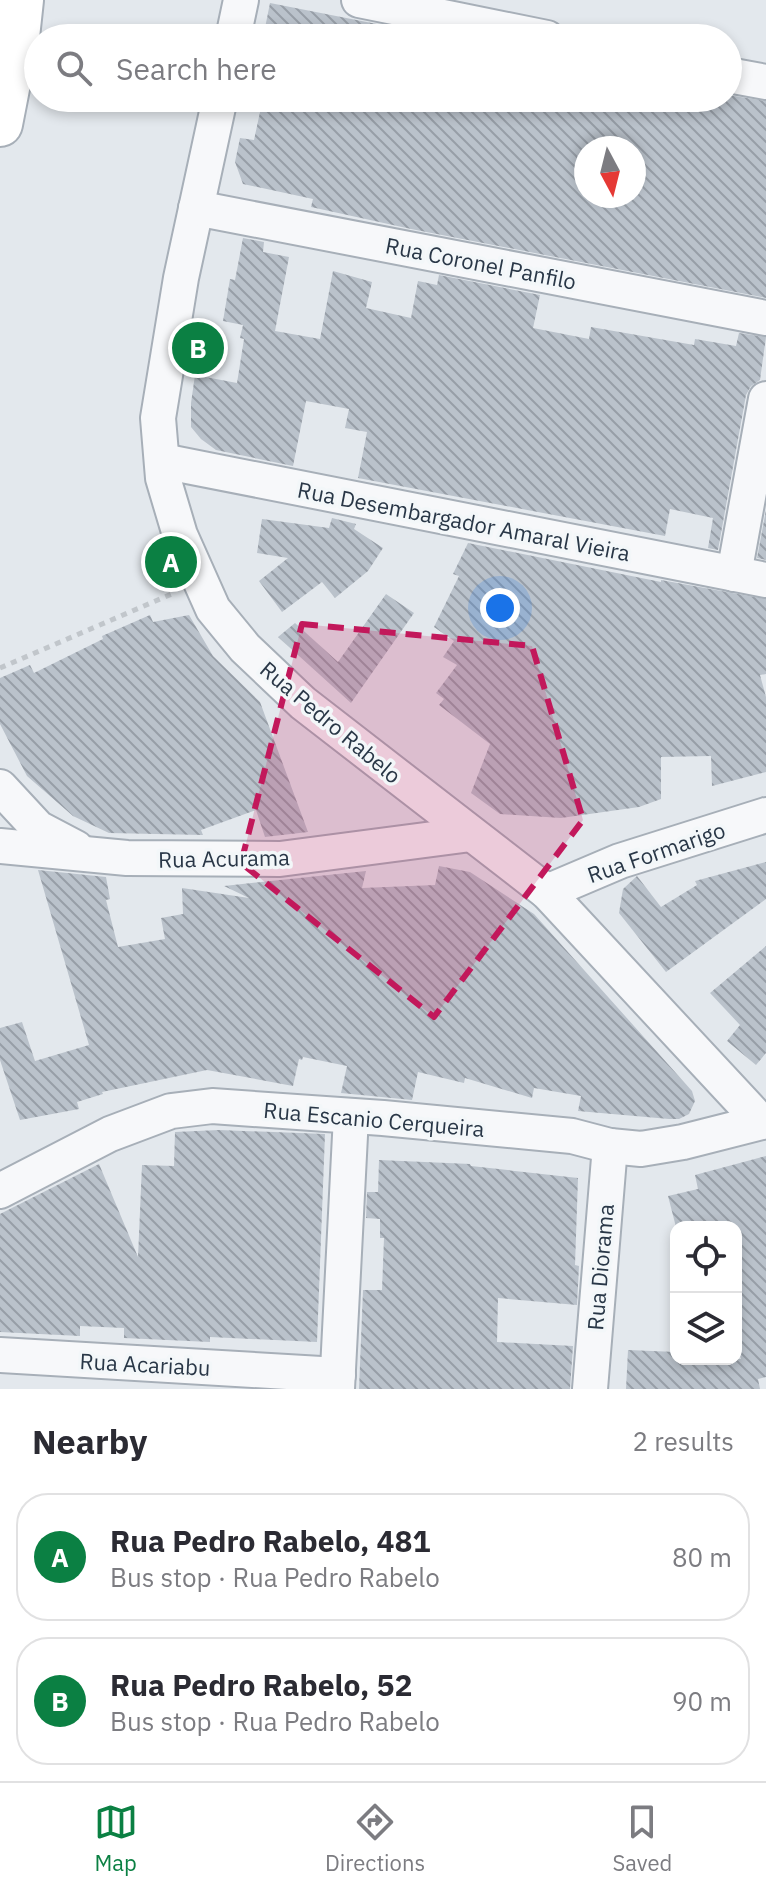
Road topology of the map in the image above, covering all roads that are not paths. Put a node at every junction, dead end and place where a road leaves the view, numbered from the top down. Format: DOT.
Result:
graph roads {
  1 [pos="21,0"];
  2 [pos="241,0"];
  3 [pos="359,0"];
  4 [pos="236,24"];
  5 [pos="478,24"];
  6 [pos="742,78"];
  7 [pos="766,82"];
  8 [pos="217,112"];
  9 [pos="0,124"];
  10 [pos="196,208"];
  11 [pos="766,318"];
  12 [pos="766,399"];
  13 [pos="162,461"];
  14 [pos="750,577"];
  15 [pos="0,787"];
  16 [pos="766,815"];
  17 [pos="471,834"];
  18 [pos="0,846"];
  19 [pos="86,854"];
  20 [pos="547,892"];
  21 [pos="351,1116"];
  22 [pos="764,1121"];
  23 [pos="610,1146"];
  24 [pos="0,1191"];
  25 [pos="0,1355"];
  26 [pos="338,1382"];
  27 [pos="590,1389"];
  1 -- 9 [label="main road"];
  2 -- 4 [label="street"];
  3 -- 5 [label="street"];
  6 -- 7 [label="street"];
  8 -- 10 [label="street, Rua Pedro Rabelo"];
  10 -- 11 [label="street, Rua Coronel Panfilo"];
  10 -- 13 [label="street, Rua Pedro Rabelo"];
  12 -- 14 [label="street"];
  13 -- 14 [label="street, Rua Desembargador Amaral Vieira"];
  13 -- 17 [label="street, Rua Pedro Rabelo"];
  15 -- 19 [label="street, Rua Acurama"];
  16 -- 20 [label="street, Rua Formarigo"];
  17 -- 19 [label="street, Rua Acurama"];
  17 -- 20 [label="street, Rua Pedro Rabelo"];
  18 -- 19 [label="street"];
  20 -- 22 [label="street, Rua Pedro Rabelo"];
  21 -- 23 [label="street, Rua Escanio Cerqueira"];
  21 -- 24 [label="street, Rua Escanio Cerqueira"];
  21 -- 26 [label="street"];
  22 -- 23 [label="street, Rua Escanio Cerqueira"];
  23 -- 27 [label="street, Rua Diorama"];
  25 -- 26 [label="street, Rua Acariabu"];
}
